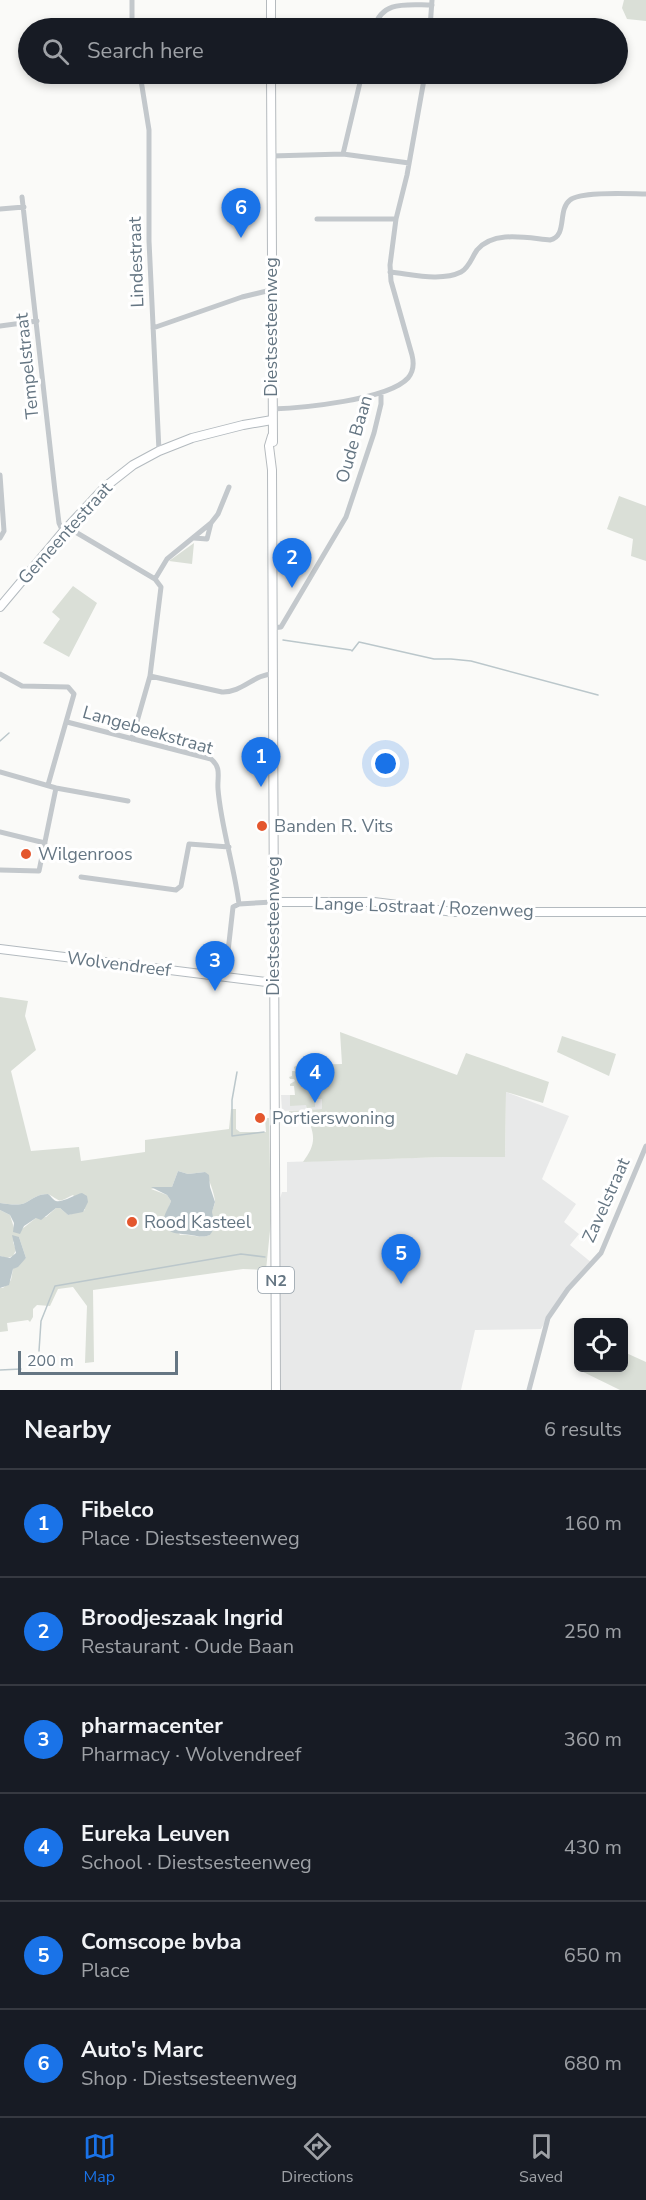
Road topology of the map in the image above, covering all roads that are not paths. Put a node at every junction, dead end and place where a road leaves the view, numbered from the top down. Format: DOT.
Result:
graph roads {
  1 [pos="132,0"];
  2 [pos="271,0"];
  3 [pos="432,2"];
  4 [pos="132,18"];
  5 [pos="271,18"];
  6 [pos="377,18"];
  7 [pos="431,18"];
  8 [pos="142,84"];
  9 [pos="271,84"];
  10 [pos="360,84"];
  11 [pos="423,84"];
  12 [pos="343,154"];
  13 [pos="271,156"];
  14 [pos="409,163"];
  15 [pos="646,194"];
  16 [pos="22,197"];
  17 [pos="24,207"];
  18 [pos="0,209"];
  19 [pos="317,219"];
  20 [pos="396,219"];
  21 [pos="390,272"];
  22 [pos="271,290"];
  23 [pos="37,321"];
  24 [pos="0,326"];
  25 [pos="153,328"];
  26 [pos="381,393"];
  27 [pos="272,409"];
  28 [pos="272,420"];
  29 [pos="159,451"];
  30 [pos="0,475"];
  31 [pos="229,487"];
  32 [pos="211,523"];
  33 [pos="65,529"];
  34 [pos="0,538"];
  35 [pos="194,538"];
  36 [pos="155,579"];
  37 [pos="0,607"];
  38 [pos="272,628"];
  39 [pos="0,674"];
  40 [pos="273,674"];
  41 [pos="150,676"];
  42 [pos="67,722"];
  43 [pos="132,739"];
  44 [pos="0,772"];
  45 [pos="48,785"];
  46 [pos="56,788"];
  47 [pos="128,801"];
  48 [pos="0,832"];
  49 [pos="45,843"];
  50 [pos="229,847"];
  51 [pos="0,870"];
  52 [pos="81,877"];
  53 [pos="273,902"];
  54 [pos="239,904"];
  55 [pos="646,912"];
  56 [pos="0,950"];
  57 [pos="225,978"];
  58 [pos="274,983"];
  59 [pos="646,1146"];
  60 [pos="276,1390"];
  61 [pos="529,1390"];
  1 -- 4 [label="street"];
  2 -- 5 [label="main road"];
  3 -- 6 [label="street"];
  3 -- 7 [label="street"];
  8 -- 25 [label="street, Lindestraat"];
  9 -- 13 [label="main road, Diestsesteenweg / N2"];
  10 -- 12 [label="street"];
  11 -- 14 [label="street, Oude Baan"];
  12 -- 13 [label="street"];
  12 -- 14 [label="street"];
  13 -- 22 [label="main road, Diestsesteenweg / N2"];
  14 -- 20 [label="street, Oude Baan"];
  15 -- 21 [label="street"];
  16 -- 17 [label="street, Tempelstraat"];
  17 -- 18 [label="street"];
  17 -- 23 [label="street, Tempelstraat"];
  19 -- 20 [label="street"];
  20 -- 21 [label="street, Oude Baan"];
  21 -- 26 [label="street, Oude Baan"];
  22 -- 25 [label="street"];
  22 -- 27 [label="main road, Diestsesteenweg / N2"];
  23 -- 24 [label="street"];
  23 -- 33 [label="street, Tempelstraat"];
  25 -- 29 [label="street, Lindestraat"];
  26 -- 27 [label="street"];
  26 -- 38 [label="street, Oude Baan"];
  27 -- 28 [label="main road, Diestsesteenweg / N2"];
  28 -- 29 [label="street, Gemeentestraat"];
  28 -- 38 [label="main road, Diestsesteenweg / N2"];
  29 -- 33 [label="street, Gemeentestraat"];
  30 -- 34 [label="street"];
  31 -- 32 [label="street"];
  32 -- 35 [label="street"];
  32 -- 35 [label="street"];
  33 -- 36 [label="street"];
  33 -- 37 [label="street, Gemeentestraat"];
  35 -- 36 [label="street"];
  36 -- 41 [label="street"];
  38 -- 40 [label="main road, Diestsesteenweg / N2"];
  39 -- 42 [label="street"];
  40 -- 41 [label="street"];
  40 -- 53 [label="main road, Diestsesteenweg / N2"];
  41 -- 43 [label="street"];
  42 -- 43 [label="street, Langebeekstraat"];
  42 -- 45 [label="street"];
  43 -- 50 [label="street, Langebeekstraat"];
  44 -- 45 [label="street"];
  45 -- 46 [label="street"];
  46 -- 47 [label="street"];
  46 -- 49 [label="street"];
  48 -- 49 [label="street"];
  49 -- 51 [label="street"];
  50 -- 52 [label="street"];
  50 -- 54 [label="street"];
  53 -- 54 [label="street"];
  53 -- 55 [label="street, Lange Lostraat / Rozenweg"];
  53 -- 58 [label="main road, Diestsesteenweg / N2"];
  54 -- 57 [label="street"];
  56 -- 57 [label="street, Wolvendreef"];
  57 -- 58 [label="street, Wolvendreef"];
  58 -- 60 [label="main road, Diestsesteenweg / N2"];
  59 -- 61 [label="street, Zavelstraat"];
}
